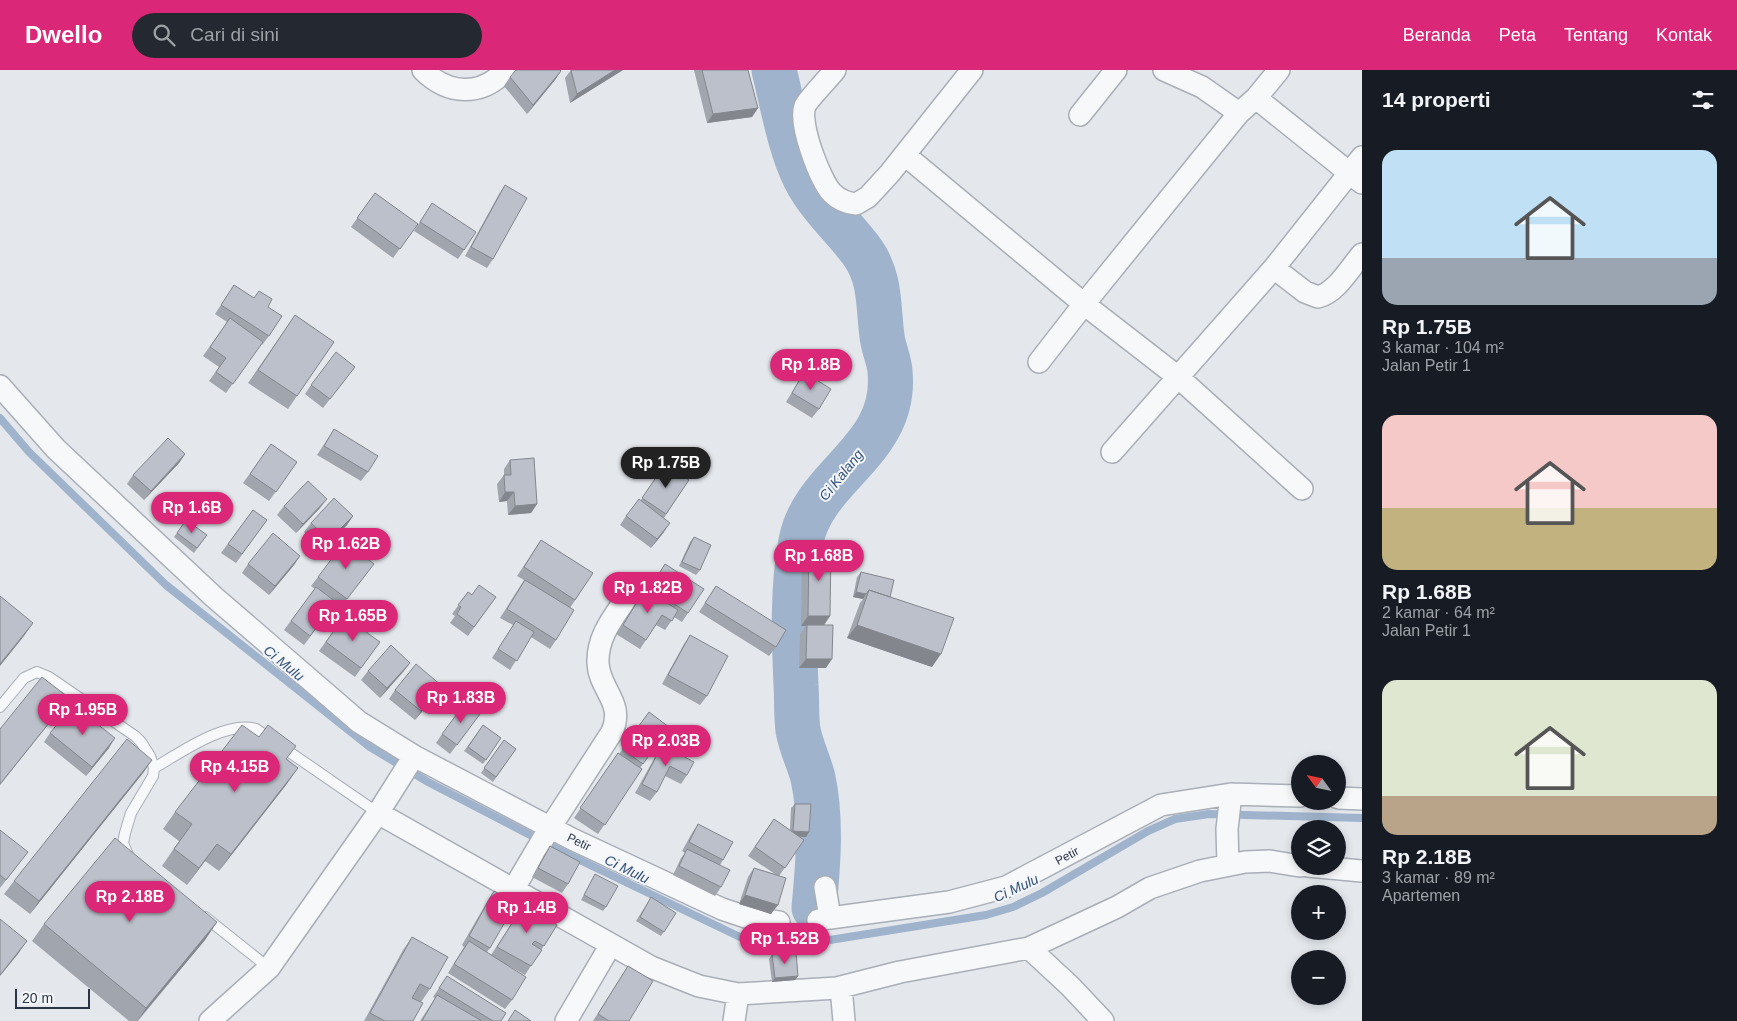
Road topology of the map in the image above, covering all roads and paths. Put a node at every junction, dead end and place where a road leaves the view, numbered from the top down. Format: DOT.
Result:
graph roads {
  1 [pos="423,70"];
  2 [pos="506,70"];
  3 [pos="835,70"];
  4 [pos="972,70"];
  5 [pos="1116,70"];
  6 [pos="1164,70"];
  7 [pos="1278,70"];
  8 [pos="1256,98"];
  9 [pos="1239,113"];
  10 [pos="1080,115"];
  11 [pos="905,155"];
  12 [pos="1358,171"];
  13 [pos="1362,254"];
  14 [pos="1274,268"];
  15 [pos="1084,304"];
  16 [pos="1040,362"];
  17 [pos="1178,376"];
  18 [pos="0,386"];
  19 [pos="1112,452"];
  20 [pos="1302,489"];
  21 [pos="625,600"];
  22 [pos="0,707"];
  23 [pos="413,759"];
  24 [pos="154,768"];
  25 [pos="1291,796"];
  26 [pos="1346,798"];
  27 [pos="1231,799"];
  28 [pos="1362,799"];
  29 [pos="378,813"];
  30 [pos="548,830"];
  31 [pos="136,863"];
  32 [pos="1291,864"];
  33 [pos="1228,865"];
  34 [pos="1346,870"];
  35 [pos="1362,872"];
  36 [pos="825,887"];
  37 [pos="513,890"];
  38 [pos="194,909"];
  39 [pos="779,922"];
  40 [pos="610,946"];
  41 [pos="1029,948"];
  42 [pos="269,968"];
  43 [pos="834,988"];
  44 [pos="738,994"];
  45 [pos="210,1021"];
  46 [pos="566,1021"];
  47 [pos="734,1021"];
  48 [pos="844,1021"];
  49 [pos="1103,1021"];
  1 -- 2 [label="street"];
  3 -- 11 [label="street"];
  4 -- 11 [label="street"];
  5 -- 10 [label="street"];
  6 -- 9 [label="street"];
  7 -- 8 [label="street"];
  8 -- 9 [label="street"];
  8 -- 12 [label="street"];
  9 -- 15 [label="street"];
  11 -- 15 [label="street"];
  12 -- 14 [label="street"];
  13 -- 14 [label="street"];
  14 -- 17 [label="street"];
  15 -- 16 [label="street"];
  15 -- 17 [label="street"];
  17 -- 19 [label="street"];
  17 -- 20 [label="street"];
  18 -- 23 [label="street, Petir"];
  21 -- 30 [label="street"];
  22 -- 24 [label="lane"];
  23 -- 29 [label="street"];
  23 -- 30 [label="street, Petir"];
  24 -- 29 [label="lane"];
  24 -- 31 [label="lane"];
  25 -- 27 [label="street, Petir"];
  26 -- 28 [label="street"];
  27 -- 33 [label="street"];
  27 -- 36 [label="street, Petir"];
  29 -- 37 [label="street"];
  29 -- 42 [label="street"];
  30 -- 37 [label="street"];
  30 -- 39 [label="street, Petir"];
  32 -- 33 [label="street"];
  33 -- 41 [label="street"];
  34 -- 35 [label="street"];
  37 -- 40 [label="street"];
  38 -- 42 [label="lane"];
  40 -- 44 [label="street"];
  40 -- 46 [label="street"];
  41 -- 43 [label="street"];
  41 -- 49 [label="street"];
  42 -- 45 [label="street"];
  43 -- 44 [label="street"];
  43 -- 48 [label="street"];
  44 -- 47 [label="street"];
}
